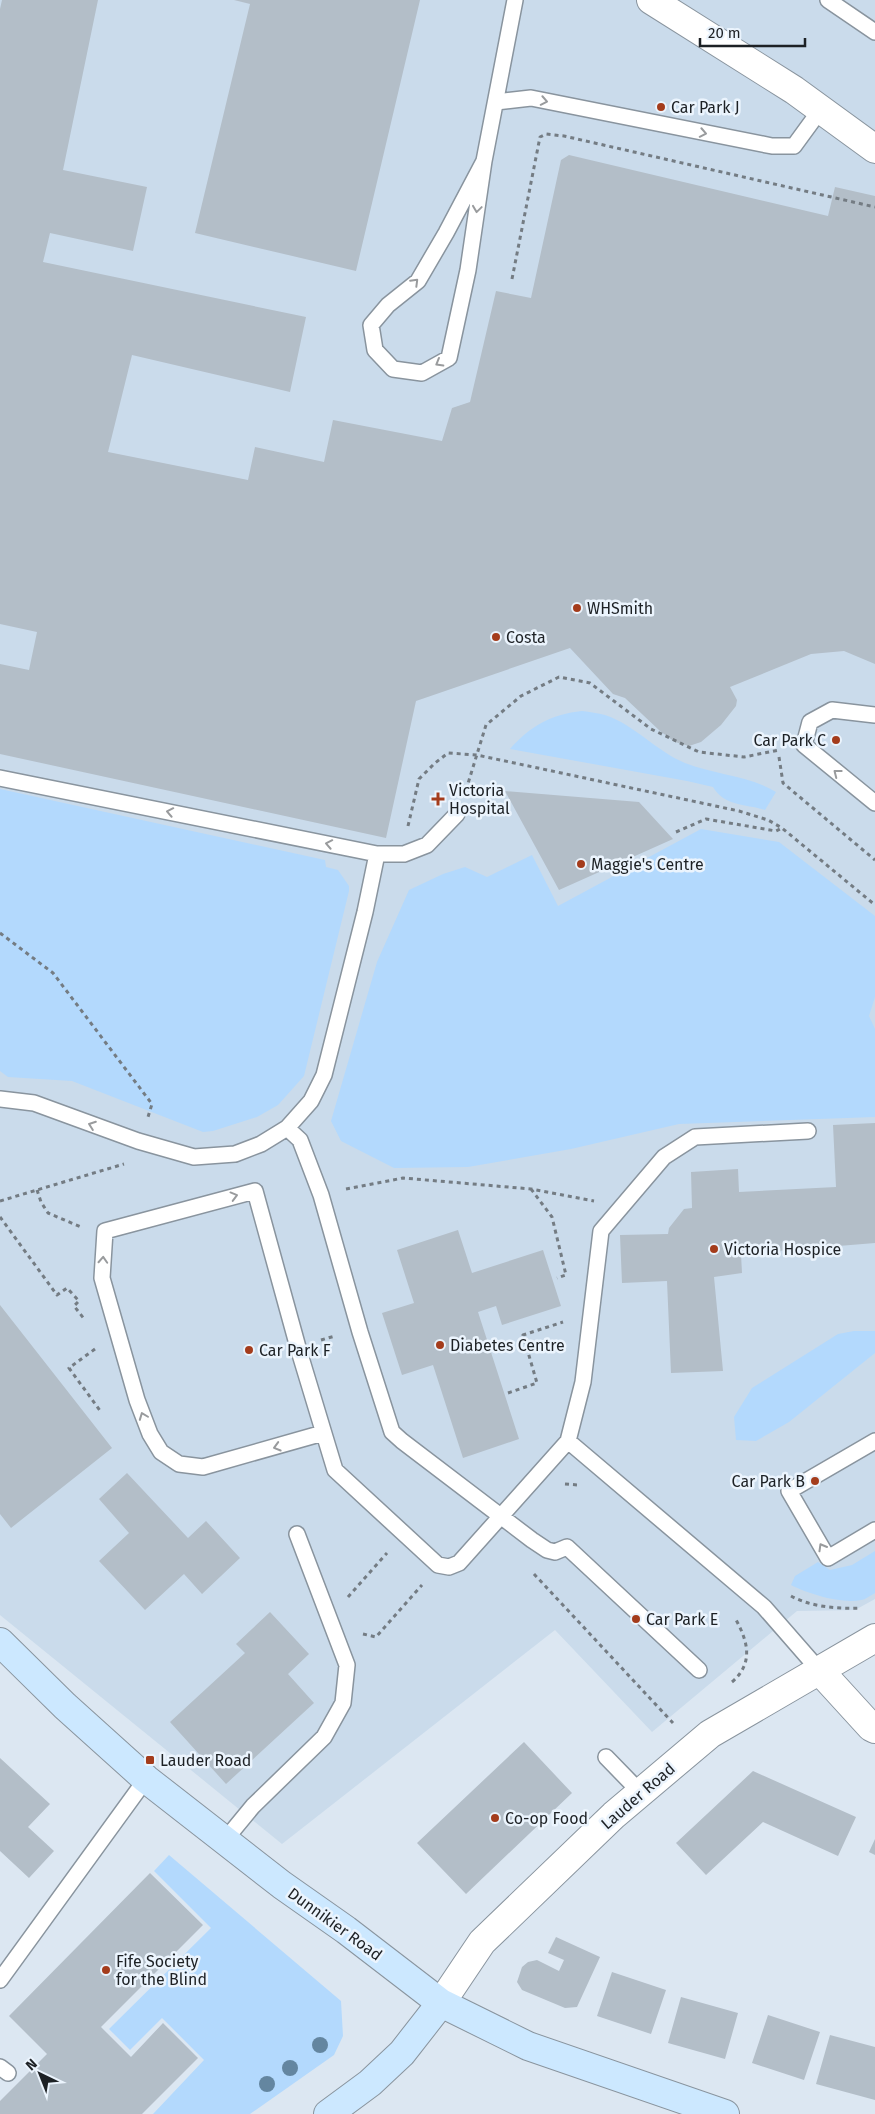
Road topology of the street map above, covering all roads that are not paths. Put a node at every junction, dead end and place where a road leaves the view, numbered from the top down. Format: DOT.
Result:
graph roads {
  1 [pos="515,0"];
  2 [pos="651,0"];
  3 [pos="828,0"];
  4 [pos="875,32"];
  5 [pos="496,102"];
  6 [pos="821,109"];
  7 [pos="874,147"];
  8 [pos="484,161"];
  9 [pos="875,715"];
  10 [pos="0,778"];
  11 [pos="875,803"];
  12 [pos="457,814"];
  13 [pos="377,854"];
  14 [pos="0,1099"];
  15 [pos="287,1128"];
  16 [pos="808,1131"];
  17 [pos="323,1433"];
  18 [pos="875,1440"];
  19 [pos="568,1441"];
  20 [pos="500,1516"];
  21 [pos="875,1530"];
  22 [pos="298,1534"];
  23 [pos="875,1638"];
  24 [pos="0,1642"];
  25 [pos="699,1670"];
  26 [pos="819,1670"];
  27 [pos="875,1729"];
  28 [pos="606,1757"];
  29 [pos="146,1778"];
  30 [pos="641,1793"];
  31 [pos="225,1840"];
  32 [pos="0,1980"];
  33 [pos="441,2003"];
  34 [pos="328,2114"];
  35 [pos="726,2114"];
  1 -- 5 [label="lane"];
  2 -- 6 [label="street"];
  3 -- 4 [label="lane"];
  5 -- 6 [label="lane, one-way"];
  5 -- 8 [label="lane"];
  6 -- 7 [label="street"];
  8 -- 8 [label="lane, one-way"];
  11 -- 9 [label="lane, one-way"];
  13 -- 10 [label="lane, one-way"];
  12 -- 13 [label="lane"];
  13 -- 15 [label="lane"];
  15 -- 14 [label="lane, one-way"];
  15 -- 20 [label="lane"];
  16 -- 19 [label="lane"];
  17 -- 17 [label="lane, one-way"];
  17 -- 20 [label="lane"];
  21 -- 18 [label="lane, one-way"];
  19 -- 20 [label="lane"];
  19 -- 26 [label="lane"];
  20 -- 25 [label="lane"];
  22 -- 31 [label="lane"];
  23 -- 26 [label="street, Lauder Road"];
  24 -- 29 [label="street, Dunnikier Road"];
  26 -- 27 [label="street"];
  26 -- 30 [label="street, Lauder Road"];
  28 -- 30 [label="lane"];
  29 -- 31 [label="street, Dunnikier Road"];
  29 -- 32 [label="lane"];
  30 -- 33 [label="street, Lauder Road"];
  31 -- 33 [label="street, Dunnikier Road"];
  33 -- 34 [label="street"];
  33 -- 35 [label="street, Dunnikier Road"];
}
